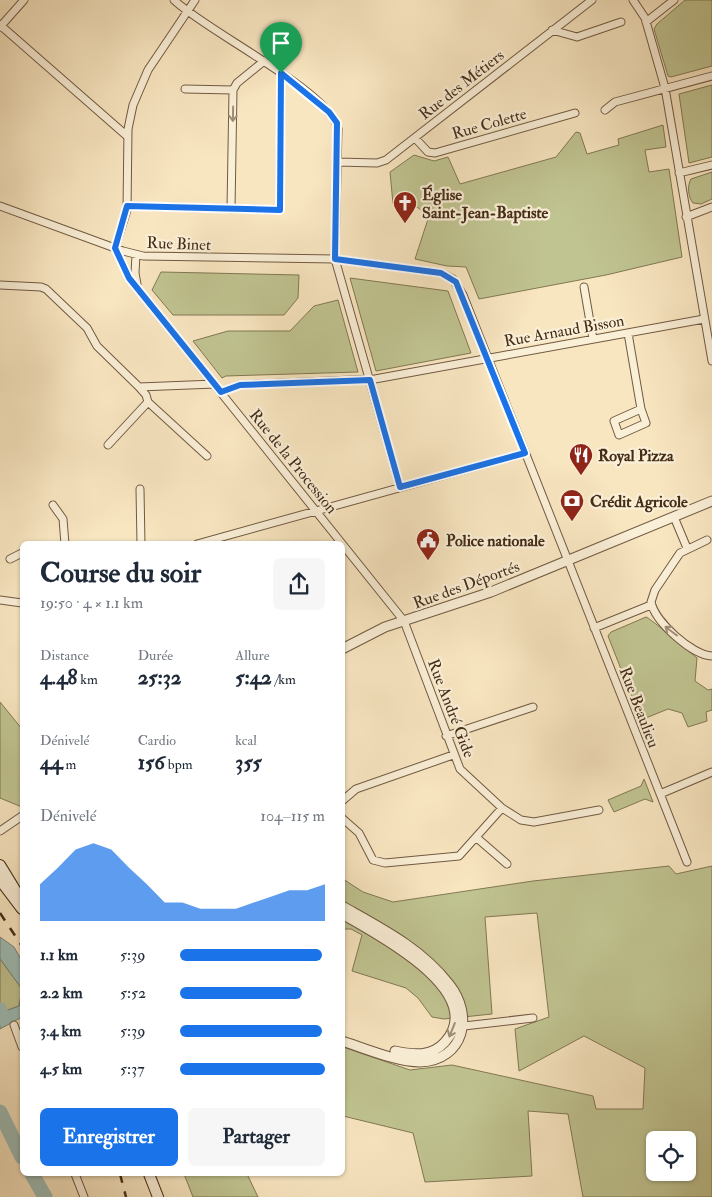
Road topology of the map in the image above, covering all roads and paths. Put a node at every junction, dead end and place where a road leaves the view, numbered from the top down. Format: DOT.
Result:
graph roads {
  1 [pos="24,0"];
  2 [pos="174,0"];
  3 [pos="195,0"];
  4 [pos="592,0"];
  5 [pos="633,0"];
  6 [pos="674,0"];
  7 [pos="187,11"];
  8 [pos="621,22"];
  9 [pos="646,22"];
  10 [pos="0,26"];
  11 [pos="552,30"];
  12 [pos="264,61"];
  13 [pos="281,73"];
  14 [pos="712,76"];
  15 [pos="665,88"];
  16 [pos="185,90"];
  17 [pos="233,90"];
  18 [pos="605,110"];
  19 [pos="575,113"];
  20 [pos="127,136"];
  21 [pos="415,138"];
  22 [pos="338,162"];
  23 [pos="712,165"];
  24 [pos="679,173"];
  25 [pos="0,206"];
  26 [pos="127,206"];
  27 [pos="712,207"];
  28 [pos="231,209"];
  29 [pos="687,219"];
  30 [pos="115,248"];
  31 [pos="136,255"];
  32 [pos="335,259"];
  33 [pos="0,285"];
  34 [pos="584,287"];
  35 [pos="144,295"];
  36 [pos="704,319"];
  37 [pos="628,333"];
  38 [pos="593,339"];
  39 [pos="488,358"];
  40 [pos="712,361"];
  41 [pos="370,380"];
  42 [pos="215,384"];
  43 [pos="139,387"];
  44 [pos="221,392"];
  45 [pos="148,402"];
  46 [pos="641,409"];
  47 [pos="108,445"];
  48 [pos="525,453"];
  49 [pos="207,456"];
  50 [pos="400,487"];
  51 [pos="140,489"];
  52 [pos="712,500"];
  53 [pos="53,505"];
  54 [pos="316,510"];
  55 [pos="674,517"];
  56 [pos="707,540"];
  57 [pos="65,541"];
  58 [pos="141,541"];
  59 [pos="208,541"];
  60 [pos="341,541"];
  61 [pos="345,547"];
  62 [pos="687,548"];
  63 [pos="20,554"];
  64 [pos="10,559"];
  65 [pos="568,561"];
  66 [pos="0,600"];
  67 [pos="20,603"];
  68 [pos="651,605"];
  69 [pos="404,621"];
  70 [pos="594,628"];
  71 [pos="345,647"];
  72 [pos="712,656"];
  73 [pos="533,707"];
  74 [pos="446,736"];
  75 [pos="453,755"];
  76 [pos="712,772"];
  77 [pos="660,794"];
  78 [pos="345,798"];
  79 [pos="502,808"];
  80 [pos="599,810"];
  81 [pos="20,817"];
  82 [pos="345,821"];
  83 [pos="0,831"];
  84 [pos="477,838"];
  85 [pos="687,862"];
  86 [pos="507,864"];
  87 [pos="0,865"];
  88 [pos="0,880"];
  89 [pos="20,899"];
  90 [pos="20,907"];
  91 [pos="345,908"];
  92 [pos="345,916"];
  93 [pos="533,1018"];
  94 [pos="14,1026"];
  95 [pos="464,1026"];
  96 [pos="345,1036"];
  97 [pos="20,1042"];
  98 [pos="345,1042"];
  99 [pos="76,1176"];
  100 [pos="150,1176"];
  101 [pos="84,1197"];
  102 [pos="158,1197"];
  1 -- 10 [label="street"];
  2 -- 7 [label="street"];
  3 -- 7 [label="street"];
  4 -- 11 [label="street, Rue des Métiers"];
  5 -- 9 [label="street"];
  6 -- 9 [label="street"];
  7 -- 12 [label="street"];
  7 -- 20 [label="street"];
  8 -- 11 [label="street"];
  9 -- 15 [label="street"];
  10 -- 20 [label="street"];
  11 -- 21 [label="street, Rue des Métiers"];
  12 -- 13 [label="street"];
  12 -- 17 [label="street"];
  13 -- 22 [label="street"];
  13 -- 28 [label="street"];
  14 -- 15 [label="street"];
  15 -- 18 [label="street"];
  15 -- 24 [label="street"];
  16 -- 17 [label="street"];
  17 -- 28 [label="street, one-way"];
  19 -- 21 [label="street, Rue Colette"];
  20 -- 26 [label="street"];
  21 -- 22 [label="street, Rue des Métiers"];
  22 -- 32 [label="street"];
  23 -- 24 [label="street"];
  24 -- 29 [label="street"];
  25 -- 30 [label="street, Rue Binet"];
  26 -- 28 [label="street"];
  26 -- 30 [label="street"];
  27 -- 29 [label="street"];
  29 -- 36 [label="street"];
  30 -- 31 [label="street, Rue Binet"];
  30 -- 35 [label="street, Rue de la Procession"];
  31 -- 32 [label="street, Rue Binet"];
  31 -- 35 [label="street, Rue de la Procession"];
  32 -- 39 [label="street, Rue Binet"];
  32 -- 41 [label="street"];
  33 -- 43 [label="street"];
  34 -- 38 [label="street"];
  35 -- 42 [label="street, Rue de la Procession"];
  36 -- 37 [label="street, Rue Arnaud Bisson"];
  36 -- 40 [label="street"];
  37 -- 38 [label="street, Rue Arnaud Bisson"];
  37 -- 46 [label="street"];
  38 -- 39 [label="street, Rue Arnaud Bisson"];
  39 -- 41 [label="street, Rue Arnaud Bisson"];
  39 -- 48 [label="street, Rue Beaulieu"];
  41 -- 44 [label="street, Rue Arnaud Bisson"];
  41 -- 50 [label="street"];
  42 -- 43 [label="street"];
  42 -- 44 [label="street, Rue de la Procession"];
  43 -- 45 [label="street"];
  44 -- 54 [label="street, Rue de la Procession"];
  45 -- 47 [label="street"];
  45 -- 49 [label="street"];
  46 -- 46 [label="street"];
  48 -- 50 [label="street"];
  48 -- 65 [label="street, Rue Beaulieu"];
  50 -- 54 [label="street"];
  51 -- 58 [label="street"];
  52 -- 55 [label="street, Rue des Déportés"];
  53 -- 57 [label="street"];
  54 -- 59 [label="street"];
  54 -- 60 [label="street, Rue de la Procession"];
  55 -- 62 [label="street"];
  55 -- 65 [label="street, Rue des Déportés"];
  56 -- 62 [label="street"];
  61 -- 69 [label="street, Rue de la Procession"];
  62 -- 68 [label="street"];
  63 -- 64 [label="street"];
  65 -- 69 [label="street, Rue des Déportés"];
  65 -- 70 [label="street, Rue Beaulieu"];
  66 -- 67 [label="street"];
  68 -- 70 [label="street"];
  72 -- 68 [label="street, one-way"];
  69 -- 71 [label="street, Rue des Déportés"];
  69 -- 74 [label="street, Rue André Gide"];
  70 -- 77 [label="street, Rue Beaulieu"];
  73 -- 74 [label="street"];
  74 -- 75 [label="street, Rue André Gide"];
  75 -- 78 [label="street"];
  75 -- 79 [label="street, Rue André Gide"];
  76 -- 77 [label="street"];
  77 -- 85 [label="street, Rue Beaulieu"];
  79 -- 80 [label="street, Rue André Gide"];
  79 -- 84 [label="street"];
  81 -- 83 [label="street"];
  82 -- 84 [label="street"];
  84 -- 86 [label="street"];
  87 -- 89 [label="main road"];
  88 -- 90 [label="main road"];
  91 -- 95 [label="street"];
  92 -- 96 [label="street, one-way"];
  93 -- 95 [label="street"];
  94 -- 97 [label="street"];
  95 -- 98 [label="street"];
  99 -- 101 [label="street"];
  100 -- 102 [label="main road"];
}
